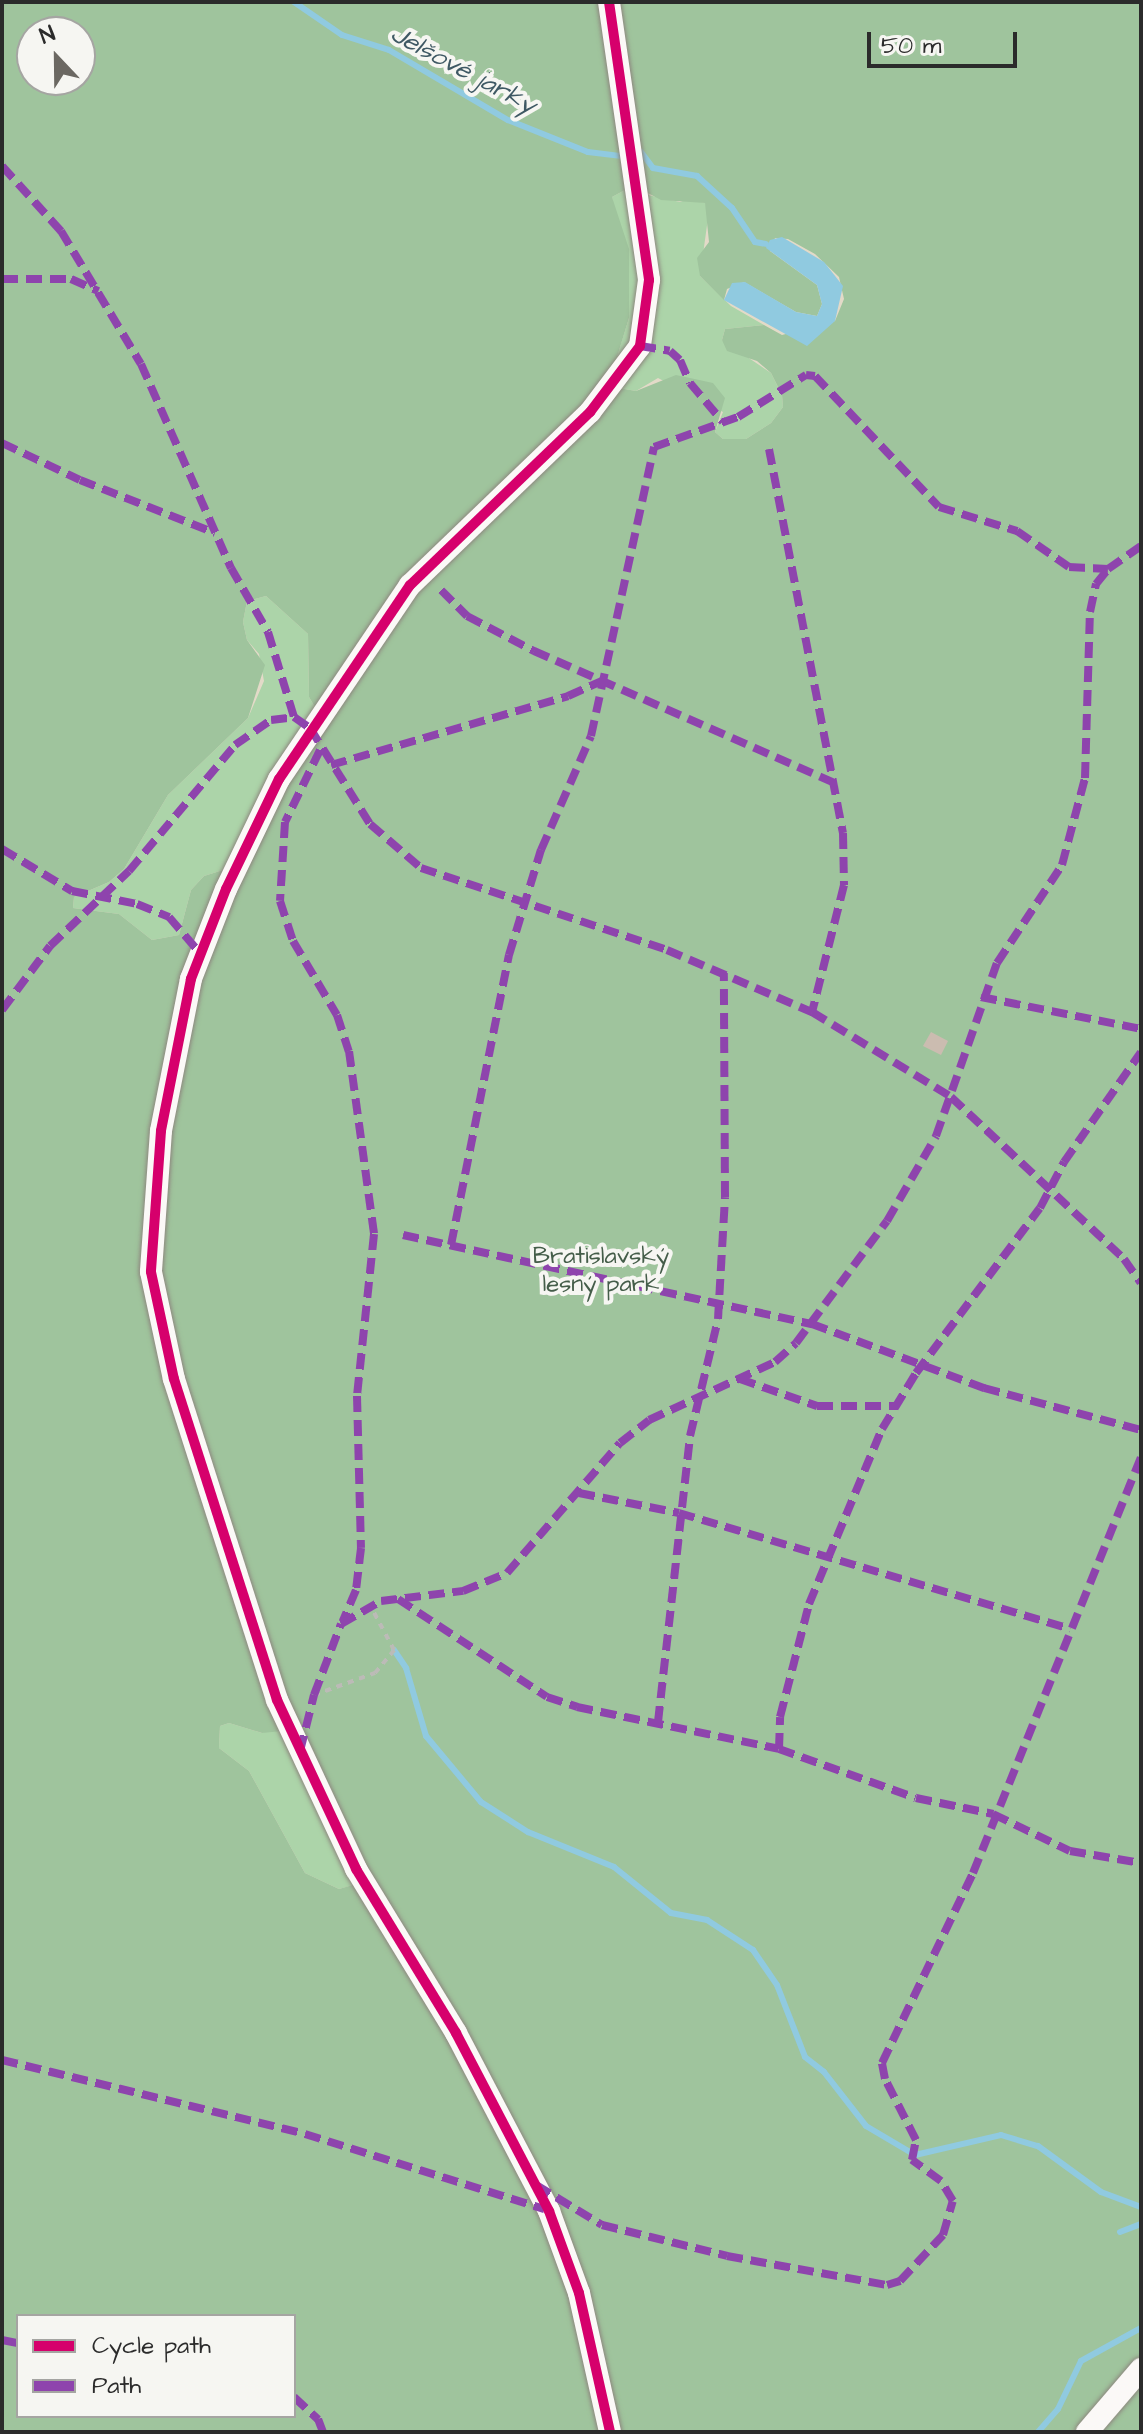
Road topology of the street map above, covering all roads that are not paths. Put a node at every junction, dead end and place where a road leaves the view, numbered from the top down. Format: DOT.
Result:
graph roads {
  1 [pos="609,2"];
  2 [pos="1141,2369"];
  3 [pos="610,2432"];
  4 [pos="1087,2432"];
  1 -- 3 [label="street"];
  2 -- 4 [label="street"];
}
